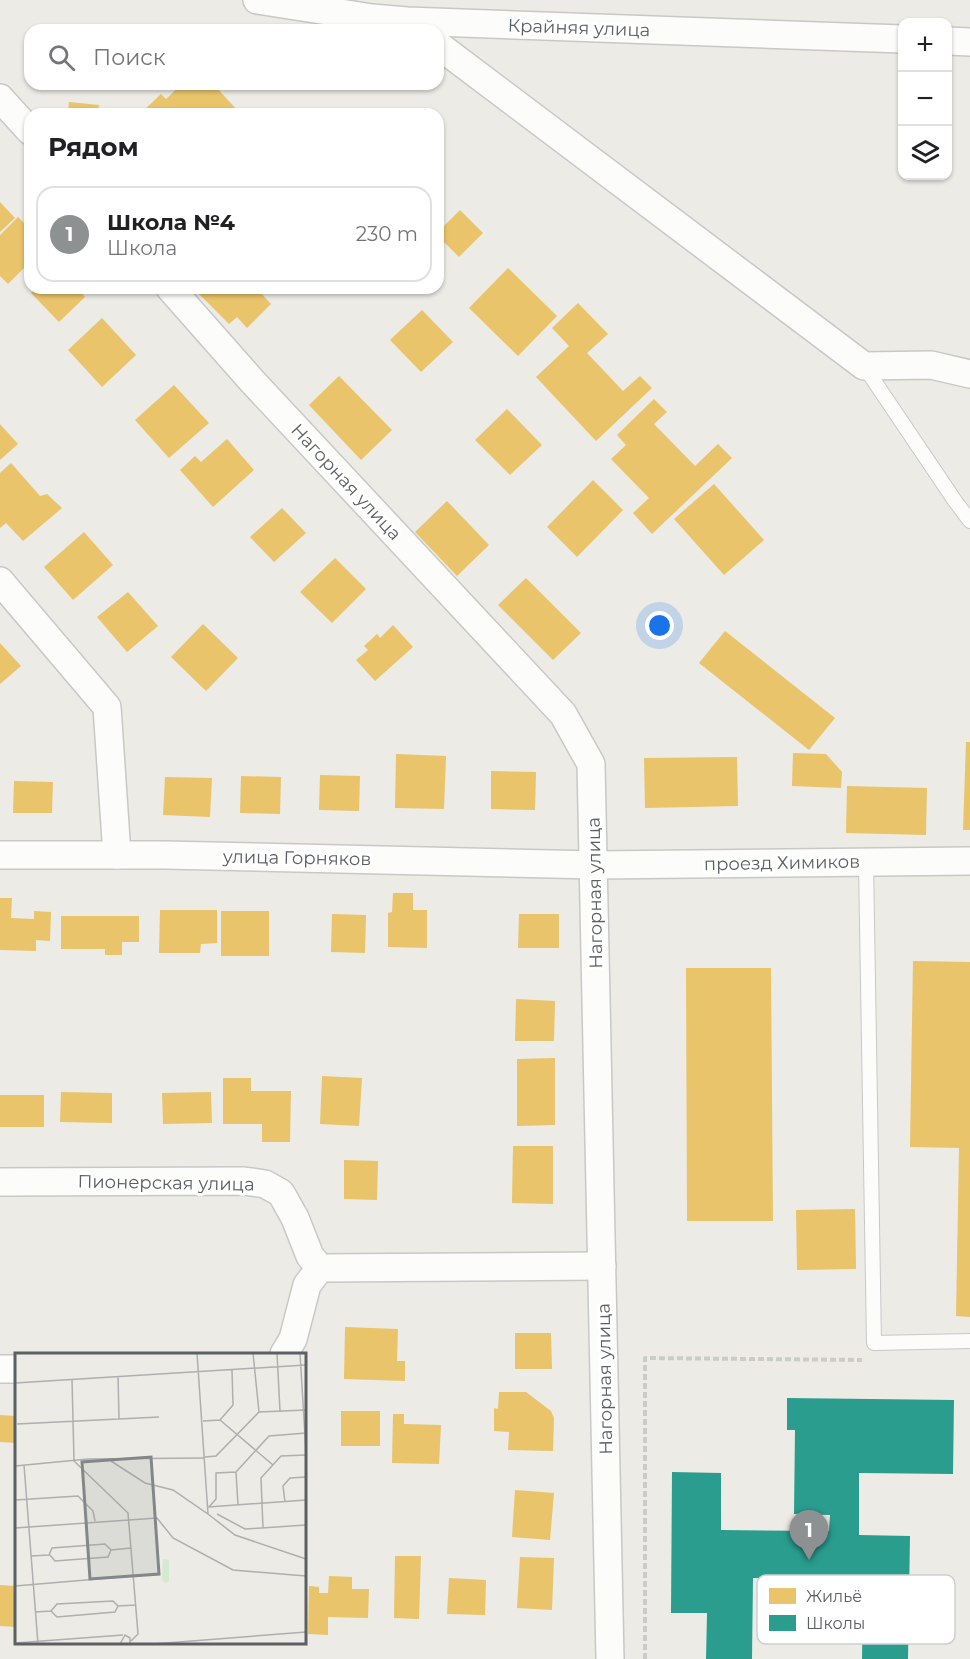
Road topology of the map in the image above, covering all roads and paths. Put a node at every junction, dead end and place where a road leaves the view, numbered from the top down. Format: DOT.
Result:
graph roads {
  1 [pos="257,0"];
  2 [pos="402,24"];
  3 [pos="444,27"];
  4 [pos="898,39"];
  5 [pos="952,41"];
  6 [pos="970,42"];
  7 [pos="444,50"];
  8 [pos="0,98"];
  9 [pos="24,124"];
  10 [pos="175,294"];
  11 [pos="864,366"];
  12 [pos="970,374"];
  13 [pos="970,521"];
  14 [pos="0,581"];
  15 [pos="0,855"];
  16 [pos="117,855"];
  17 [pos="970,861"];
  18 [pos="866,862"];
  19 [pos="595,865"];
  20 [pos="0,1182"];
  21 [pos="603,1266"];
  22 [pos="320,1268"];
  23 [pos="970,1341"];
  24 [pos="285,1353"];
  25 [pos="866,1360"];
  26 [pos="590,1659"];
  27 [pos="610,1659"];
  28 [pos="645,1659"];
  1 -- 2 [label="street, Крайняя улица"];
  3 -- 4 [label="street, Крайняя улица"];
  5 -- 6 [label="street"];
  7 -- 11 [label="street"];
  8 -- 9 [label="street"];
  10 -- 19 [label="street, Нагорная улица"];
  11 -- 12 [label="street"];
  11 -- 13 [label="lane"];
  14 -- 16 [label="street"];
  15 -- 16 [label="street, улица Горняков"];
  16 -- 19 [label="street, улица Горняков"];
  17 -- 18 [label="street, проезд Химиков"];
  18 -- 19 [label="street, проезд Химиков"];
  18 -- 23 [label="lane"];
  19 -- 21 [label="street, Нагорная улица"];
  20 -- 22 [label="street, Пионерская улица"];
  21 -- 22 [label="street"];
  21 -- 27 [label="street, Нагорная улица"];
  22 -- 24 [label="street"];
  25 -- 28 [label="path"];
  26 -- 27 [label="street"];
}
